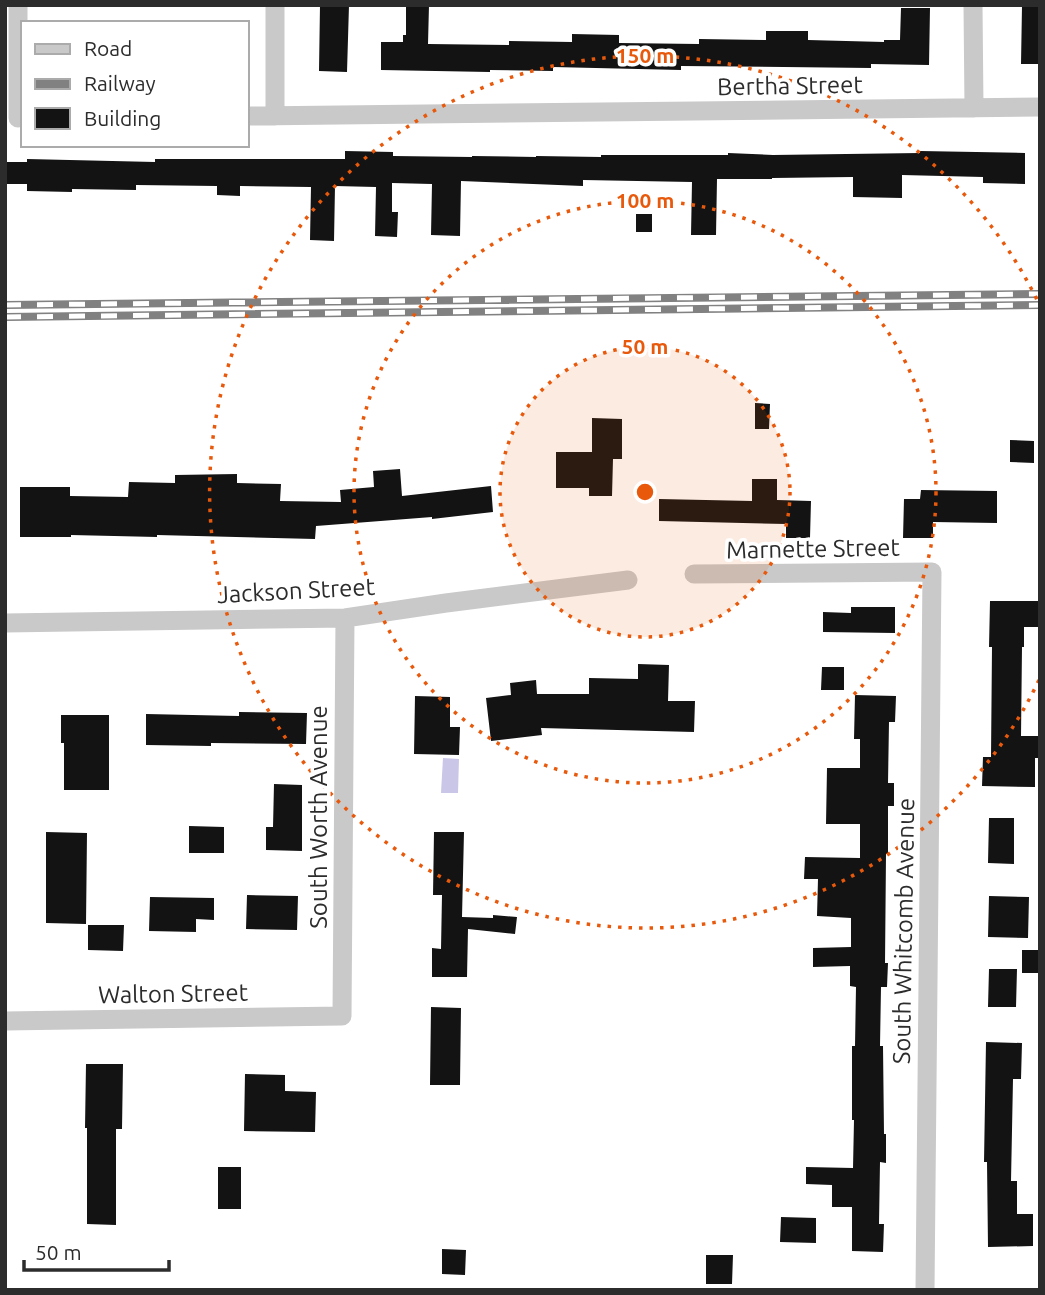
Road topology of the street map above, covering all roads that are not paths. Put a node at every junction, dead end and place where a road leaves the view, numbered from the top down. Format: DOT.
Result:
graph roads {
  1 [pos="18,5"];
  2 [pos="275,5"];
  3 [pos="973,5"];
  4 [pos="1040,107"];
  5 [pos="974,108"];
  6 [pos="248,116"];
  7 [pos="275,116"];
  8 [pos="15,118"];
  9 [pos="932,572"];
  10 [pos="694,574"];
  11 [pos="628,580"];
  12 [pos="345,618"];
  13 [pos="5,623"];
  14 [pos="342,1016"];
  15 [pos="5,1021"];
  16 [pos="925,1290"];
  1 -- 8 [label="street"];
  2 -- 7 [label="street"];
  3 -- 5 [label="street"];
  4 -- 5 [label="street, Bertha Street"];
  5 -- 7 [label="street, Bertha Street"];
  6 -- 7 [label="street, Bertha Street"];
  9 -- 10 [label="street, Marnette Street"];
  9 -- 16 [label="street, South Whitcomb Avenue"];
  11 -- 12 [label="street, Jackson Street"];
  12 -- 13 [label="street, Jackson Street"];
  12 -- 14 [label="street, South Worth Avenue"];
  14 -- 15 [label="street, Walton Street"];
}
